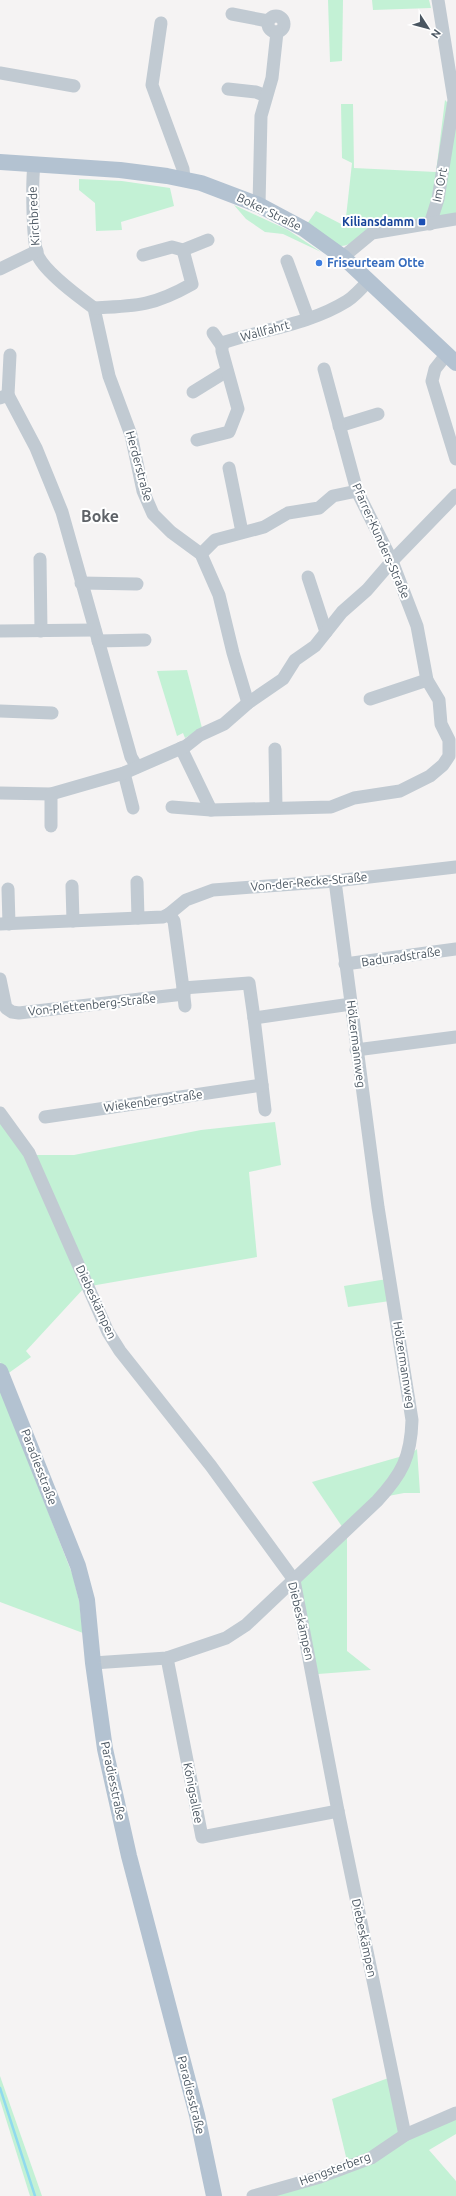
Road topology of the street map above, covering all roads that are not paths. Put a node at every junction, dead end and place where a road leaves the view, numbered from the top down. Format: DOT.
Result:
graph roads {
  1 [pos="438,0"];
  2 [pos="232,14"];
  3 [pos="161,23"];
  4 [pos="0,73"];
  5 [pos="74,86"];
  6 [pos="228,89"];
  7 [pos="266,96"];
  8 [pos="455,99"];
  9 [pos="0,153"];
  10 [pos="0,162"];
  11 [pos="34,165"];
  12 [pos="184,179"];
  13 [pos="259,205"];
  14 [pos="456,219"];
  15 [pos="430,224"];
  16 [pos="208,240"];
  17 [pos="183,250"];
  18 [pos="37,251"];
  19 [pos="143,255"];
  20 [pos="343,257"];
  21 [pos="287,261"];
  22 [pos="0,269"];
  23 [pos="369,280"];
  24 [pos="94,308"];
  25 [pos="308,318"];
  26 [pos="213,333"];
  27 [pos="222,346"];
  28 [pos="10,355"];
  29 [pos="451,359"];
  30 [pos="324,369"];
  31 [pos="227,371"];
  32 [pos="193,392"];
  33 [pos="4,397"];
  34 [pos="378,414"];
  35 [pos="339,426"];
  36 [pos="197,440"];
  37 [pos="456,459"];
  38 [pos="229,468"];
  39 [pos="357,491"];
  40 [pos="456,495"];
  41 [pos="242,532"];
  42 [pos="201,554"];
  43 [pos="40,559"];
  44 [pos="392,561"];
  45 [pos="308,577"];
  46 [pos="80,583"];
  47 [pos="137,584"];
  48 [pos="0,631"];
  49 [pos="41,631"];
  50 [pos="326,632"];
  51 [pos="97,636"];
  52 [pos="145,640"];
  53 [pos="427,680"];
  54 [pos="370,699"];
  55 [pos="248,703"];
  56 [pos="0,712"];
  57 [pos="52,713"];
  58 [pos="181,748"];
  59 [pos="275,749"];
  60 [pos="138,767"];
  61 [pos="124,774"];
  62 [pos="0,793"];
  63 [pos="51,794"];
  64 [pos="172,807"];
  65 [pos="276,807"];
  66 [pos="133,808"];
  67 [pos="211,810"];
  68 [pos="51,826"];
  69 [pos="456,867"];
  70 [pos="335,881"];
  71 [pos="137,882"];
  72 [pos="72,886"];
  73 [pos="8,889"];
  74 [pos="169,914"];
  75 [pos="138,918"];
  76 [pos="73,921"];
  77 [pos="5,924"];
  78 [pos="456,949"];
  79 [pos="345,964"];
  80 [pos="0,979"];
  81 [pos="184,996"];
  82 [pos="351,1004"];
  83 [pos="254,1018"];
  84 [pos="456,1037"];
  85 [pos="356,1050"];
  86 [pos="262,1085"];
  87 [pos="265,1110"];
  88 [pos="0,1113"];
  89 [pos="45,1117"];
  90 [pos="0,1371"];
  91 [pos="294,1580"];
  92 [pos="167,1658"];
  93 [pos="93,1663"];
  94 [pos="338,1811"];
  95 [pos="456,2113"];
  96 [pos="405,2135"];
  97 [pos="214,2196"];
  98 [pos="253,2196"];
  1 -- 8 [label="street, Im Ort"];
  2 -- 7 [label="street"];
  3 -- 12 [label="street"];
  4 -- 5 [label="street"];
  6 -- 7 [label="street"];
  7 -- 13 [label="street"];
  8 -- 15 [label="street, Im Ort"];
  9 -- 11 [label="main road, Boker Straße"];
  10 -- 11 [label="main road, Boker Straße"];
  11 -- 12 [label="main road, Boker Straße"];
  11 -- 18 [label="street, Kirchbrede"];
  12 -- 13 [label="main road, Boker Straße"];
  13 -- 20 [label="main road, Boker Straße"];
  14 -- 15 [label="street"];
  15 -- 20 [label="street"];
  16 -- 17 [label="street"];
  17 -- 19 [label="street"];
  17 -- 24 [label="street"];
  18 -- 22 [label="street, Kirchbrede"];
  18 -- 24 [label="street"];
  20 -- 23 [label="main road, Boker Straße"];
  21 -- 25 [label="street"];
  23 -- 25 [label="street, Wallfahrt"];
  23 -- 29 [label="main road, Boker Straße"];
  24 -- 42 [label="street, Herderstraße"];
  25 -- 27 [label="street, Wallfahrt"];
  26 -- 27 [label="street"];
  27 -- 31 [label="street"];
  28 -- 33 [label="street"];
  29 -- 37 [label="street"];
  30 -- 35 [label="street, Pfarrer-Kunders-Straße"];
  31 -- 32 [label="street"];
  31 -- 36 [label="street"];
  33 -- 46 [label="street"];
  34 -- 35 [label="street"];
  35 -- 39 [label="street, Pfarrer-Kunders-Straße"];
  38 -- 41 [label="street"];
  39 -- 41 [label="street"];
  39 -- 44 [label="street, Pfarrer-Kunders-Straße"];
  40 -- 44 [label="street"];
  41 -- 42 [label="street"];
  42 -- 55 [label="street"];
  43 -- 49 [label="street"];
  44 -- 50 [label="street"];
  44 -- 53 [label="street, Pfarrer-Kunders-Straße"];
  45 -- 50 [label="street"];
  46 -- 47 [label="street"];
  46 -- 51 [label="street"];
  48 -- 49 [label="street"];
  49 -- 51 [label="street"];
  50 -- 55 [label="street"];
  51 -- 52 [label="street"];
  51 -- 60 [label="street"];
  53 -- 54 [label="street"];
  53 -- 65 [label="street, Pfarrer-Kunders-Straße"];
  55 -- 58 [label="street"];
  56 -- 57 [label="street"];
  58 -- 60 [label="street"];
  58 -- 67 [label="street"];
  59 -- 65 [label="street"];
  60 -- 61 [label="street"];
  61 -- 63 [label="street"];
  61 -- 66 [label="street"];
  62 -- 63 [label="street"];
  63 -- 68 [label="street"];
  64 -- 67 [label="street, Pfarrer-Kunders-Straße"];
  65 -- 67 [label="street, Pfarrer-Kunders-Straße"];
  69 -- 70 [label="street, Von-der-Recke-Straße"];
  70 -- 74 [label="street, Von-der-Recke-Straße"];
  70 -- 79 [label="street, Hölzermannweg"];
  71 -- 75 [label="street"];
  72 -- 76 [label="street"];
  73 -- 77 [label="street, Von-der-Recke-Straße"];
  74 -- 75 [label="street, Von-der-Recke-Straße"];
  74 -- 81 [label="street"];
  75 -- 76 [label="street, Von-der-Recke-Straße"];
  76 -- 77 [label="street, Von-der-Recke-Straße"];
  78 -- 79 [label="street, Baduradstraße"];
  79 -- 82 [label="street, Hölzermannweg"];
  80 -- 81 [label="street, Von-Plettenberg-Straße"];
  81 -- 83 [label="street"];
  82 -- 83 [label="street"];
  82 -- 85 [label="street, Hölzermannweg"];
  83 -- 86 [label="street"];
  84 -- 85 [label="street"];
  85 -- 91 [label="street, Hölzermannweg"];
  86 -- 87 [label="street"];
  86 -- 89 [label="street, Wiekenbergstraße"];
  88 -- 91 [label="street, Diebeskämpen"];
  90 -- 93 [label="main road, Paradiesstraße"];
  91 -- 92 [label="street, Hölzermannweg"];
  91 -- 94 [label="street, Diebeskämpen"];
  92 -- 93 [label="street, Hölzermannweg"];
  92 -- 94 [label="street, Königsallee"];
  93 -- 97 [label="main road, Paradiesstraße"];
  94 -- 96 [label="street, Diebeskämpen"];
  95 -- 96 [label="street, Hengsterberg"];
  96 -- 98 [label="street, Hengsterberg"];
}
